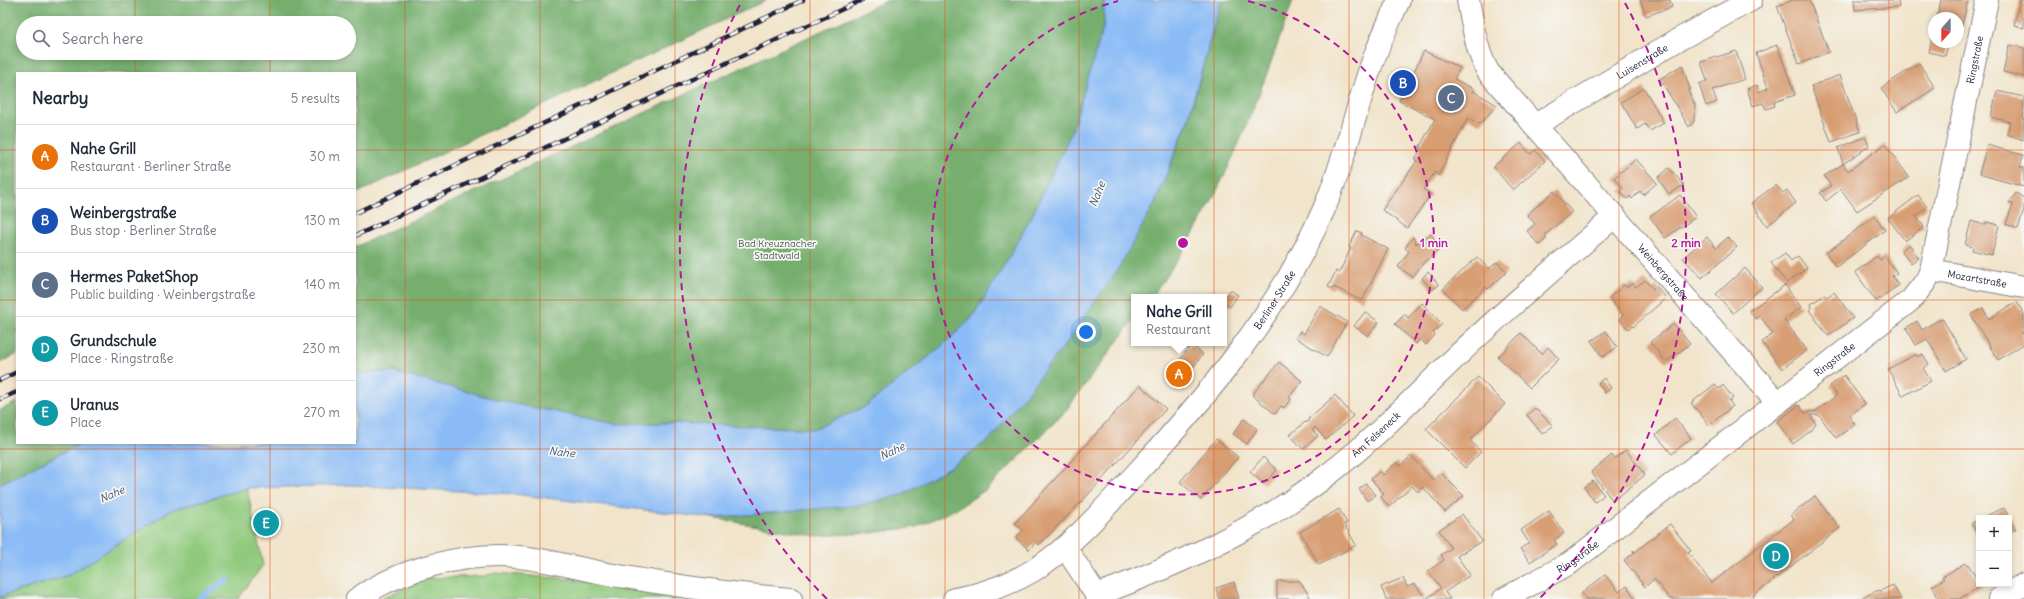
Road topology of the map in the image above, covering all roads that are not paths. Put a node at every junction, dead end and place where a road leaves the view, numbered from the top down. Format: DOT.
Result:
graph roads {
  1 [pos="1399,0"];
  2 [pos="1468,0"];
  3 [pos="1751,0"];
  4 [pos="1987,0"];
  5 [pos="1534,126"];
  6 [pos="1615,216"];
  7 [pos="1931,270"];
  8 [pos="2024,287"];
  9 [pos="1778,403"];
  10 [pos="1065,547"];
  11 [pos="2024,584"];
  12 [pos="1098,597"];
  13 [pos="356,599"];
  14 [pos="791,599"];
  15 [pos="954,599"];
  16 [pos="1504,599"];
  17 [pos="1999,599"];
  1 -- 10 [label="street, Berliner Straße"];
  2 -- 5 [label="street, Weinbergstraße"];
  3 -- 5 [label="street, Luisenstraße"];
  4 -- 7 [label="street, Ringstraße"];
  5 -- 6 [label="street, Weinbergstraße"];
  6 -- 9 [label="street, Weinbergstraße"];
  6 -- 12 [label="street, Am Felseneck"];
  7 -- 8 [label="street, Mozartstraße"];
  7 -- 9 [label="street, Ringstraße"];
  9 -- 16 [label="street, Ringstraße"];
  10 -- 12 [label="street"];
  10 -- 15 [label="street, Berliner Straße"];
  11 -- 17 [label="street"];
  13 -- 14 [label="street"];
}
